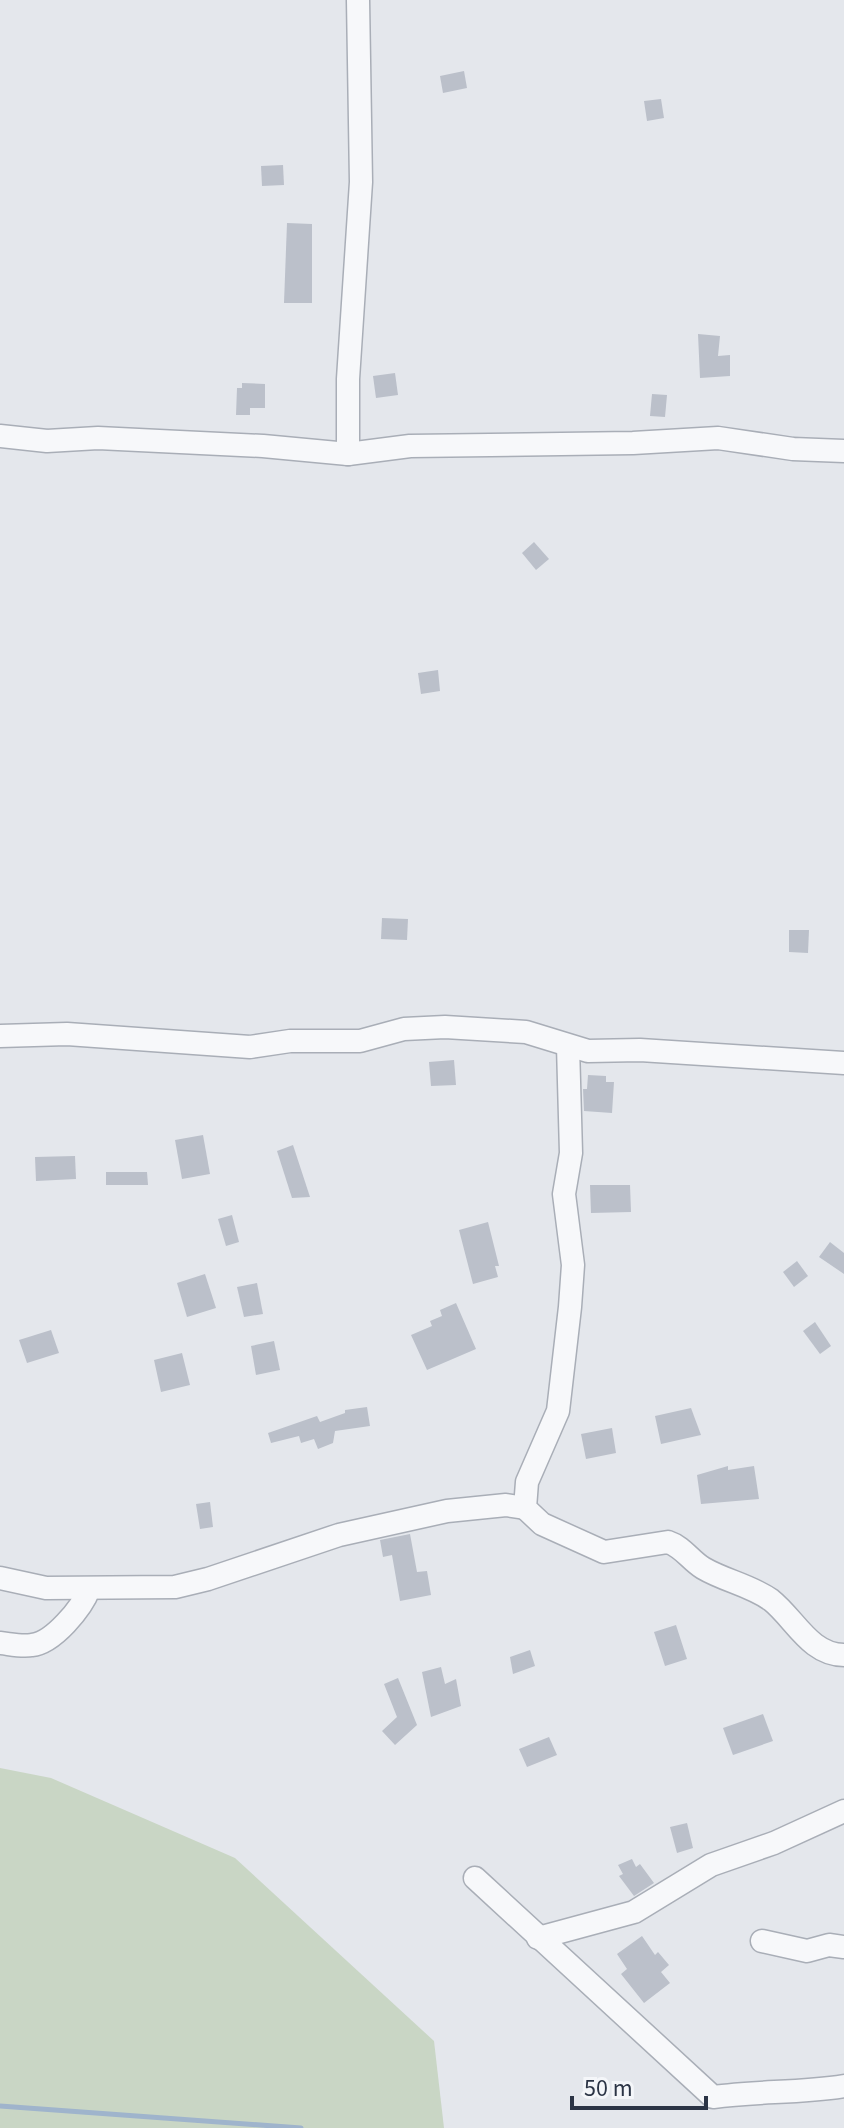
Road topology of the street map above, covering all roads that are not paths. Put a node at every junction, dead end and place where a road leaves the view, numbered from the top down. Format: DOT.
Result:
graph roads {
  1 [pos="358,0"];
  2 [pos="0,436"];
  3 [pos="844,451"];
  4 [pos="348,454"];
  5 [pos="0,1036"];
  6 [pos="568,1046"];
  7 [pos="844,1063"];
  8 [pos="525,1508"];
  9 [pos="0,1578"];
  10 [pos="89,1589"];
  11 [pos="0,1643"];
  12 [pos="844,1655"];
  13 [pos="844,1811"];
  14 [pos="475,1878"];
  15 [pos="538,1938"];
  16 [pos="762,1941"];
  17 [pos="844,1947"];
  18 [pos="844,2086"];
  1 -- 4 [label="street"];
  2 -- 4 [label="street"];
  3 -- 4 [label="street"];
  5 -- 6 [label="street"];
  6 -- 7 [label="street"];
  6 -- 8 [label="street"];
  8 -- 10 [label="street"];
  8 -- 12 [label="street"];
  9 -- 10 [label="street"];
  10 -- 11 [label="street"];
  13 -- 15 [label="street"];
  14 -- 15 [label="street"];
  15 -- 18 [label="street"];
  16 -- 17 [label="street"];
}
